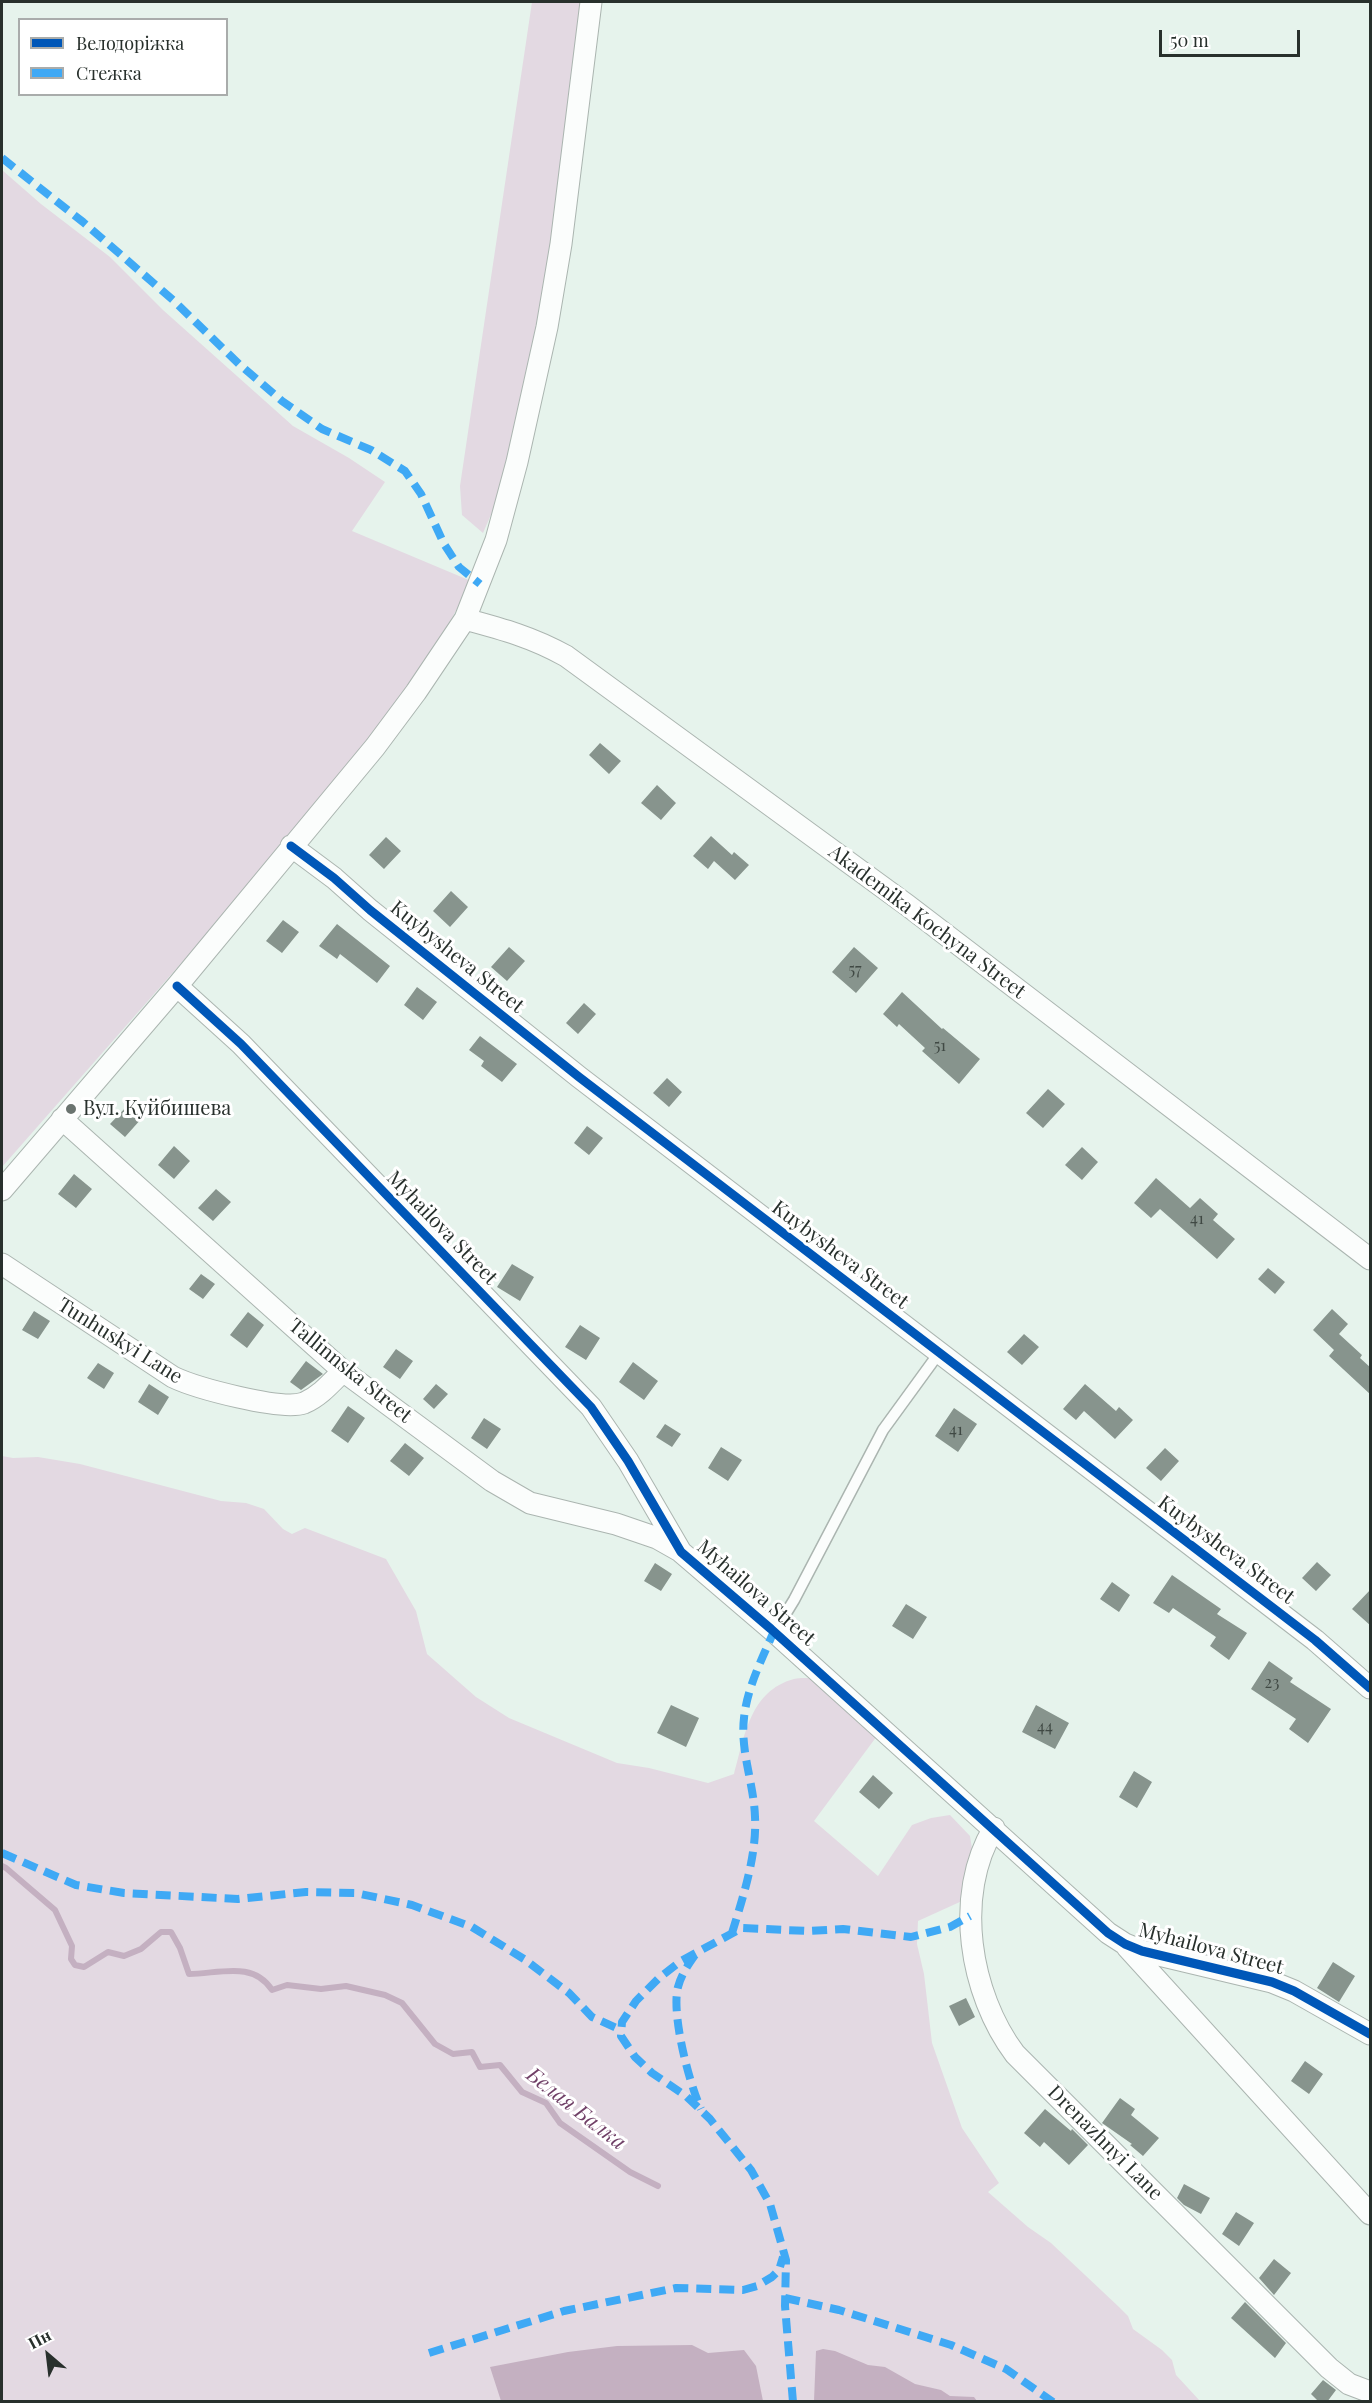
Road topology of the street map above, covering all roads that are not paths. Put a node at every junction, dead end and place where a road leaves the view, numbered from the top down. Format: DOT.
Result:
graph roads {
  1 [pos="591,2"];
  2 [pos="465,619"];
  3 [pos="291,846"];
  4 [pos="177,986"];
  5 [pos="62,1119"];
  6 [pos="2,1190"];
  7 [pos="1371,1259"];
  8 [pos="2,1264"];
  9 [pos="939,1353"];
  10 [pos="343,1371"];
  11 [pos="681,1552"];
  12 [pos="771,1629"];
  13 [pos="1371,1688"];
  14 [pos="994,1828"];
  15 [pos="1125,1944"];
  16 [pos="1371,2034"];
  17 [pos="1371,2214"];
  18 [pos="1371,2392"];
  1 -- 2 [label="street"];
  2 -- 3 [label="street"];
  2 -- 7 [label="street, Akademika Kochyna Street"];
  3 -- 4 [label="street"];
  3 -- 9 [label="street, Kuybysheva Street"];
  4 -- 5 [label="street"];
  4 -- 11 [label="street, Myhailova Street"];
  5 -- 6 [label="street"];
  5 -- 10 [label="street, Tallinnska Street"];
  8 -- 10 [label="street, Tunhuskyi Lane"];
  9 -- 12 [label="lane"];
  9 -- 13 [label="street, Kuybysheva Street"];
  10 -- 11 [label="street, Tallinnska Street"];
  11 -- 12 [label="street, Myhailova Street"];
  12 -- 14 [label="street, Myhailova Street"];
  14 -- 15 [label="street, Myhailova Street"];
  14 -- 18 [label="street, Drenazhnyi Lane"];
  15 -- 16 [label="street, Myhailova Street"];
  15 -- 17 [label="street"];
}
